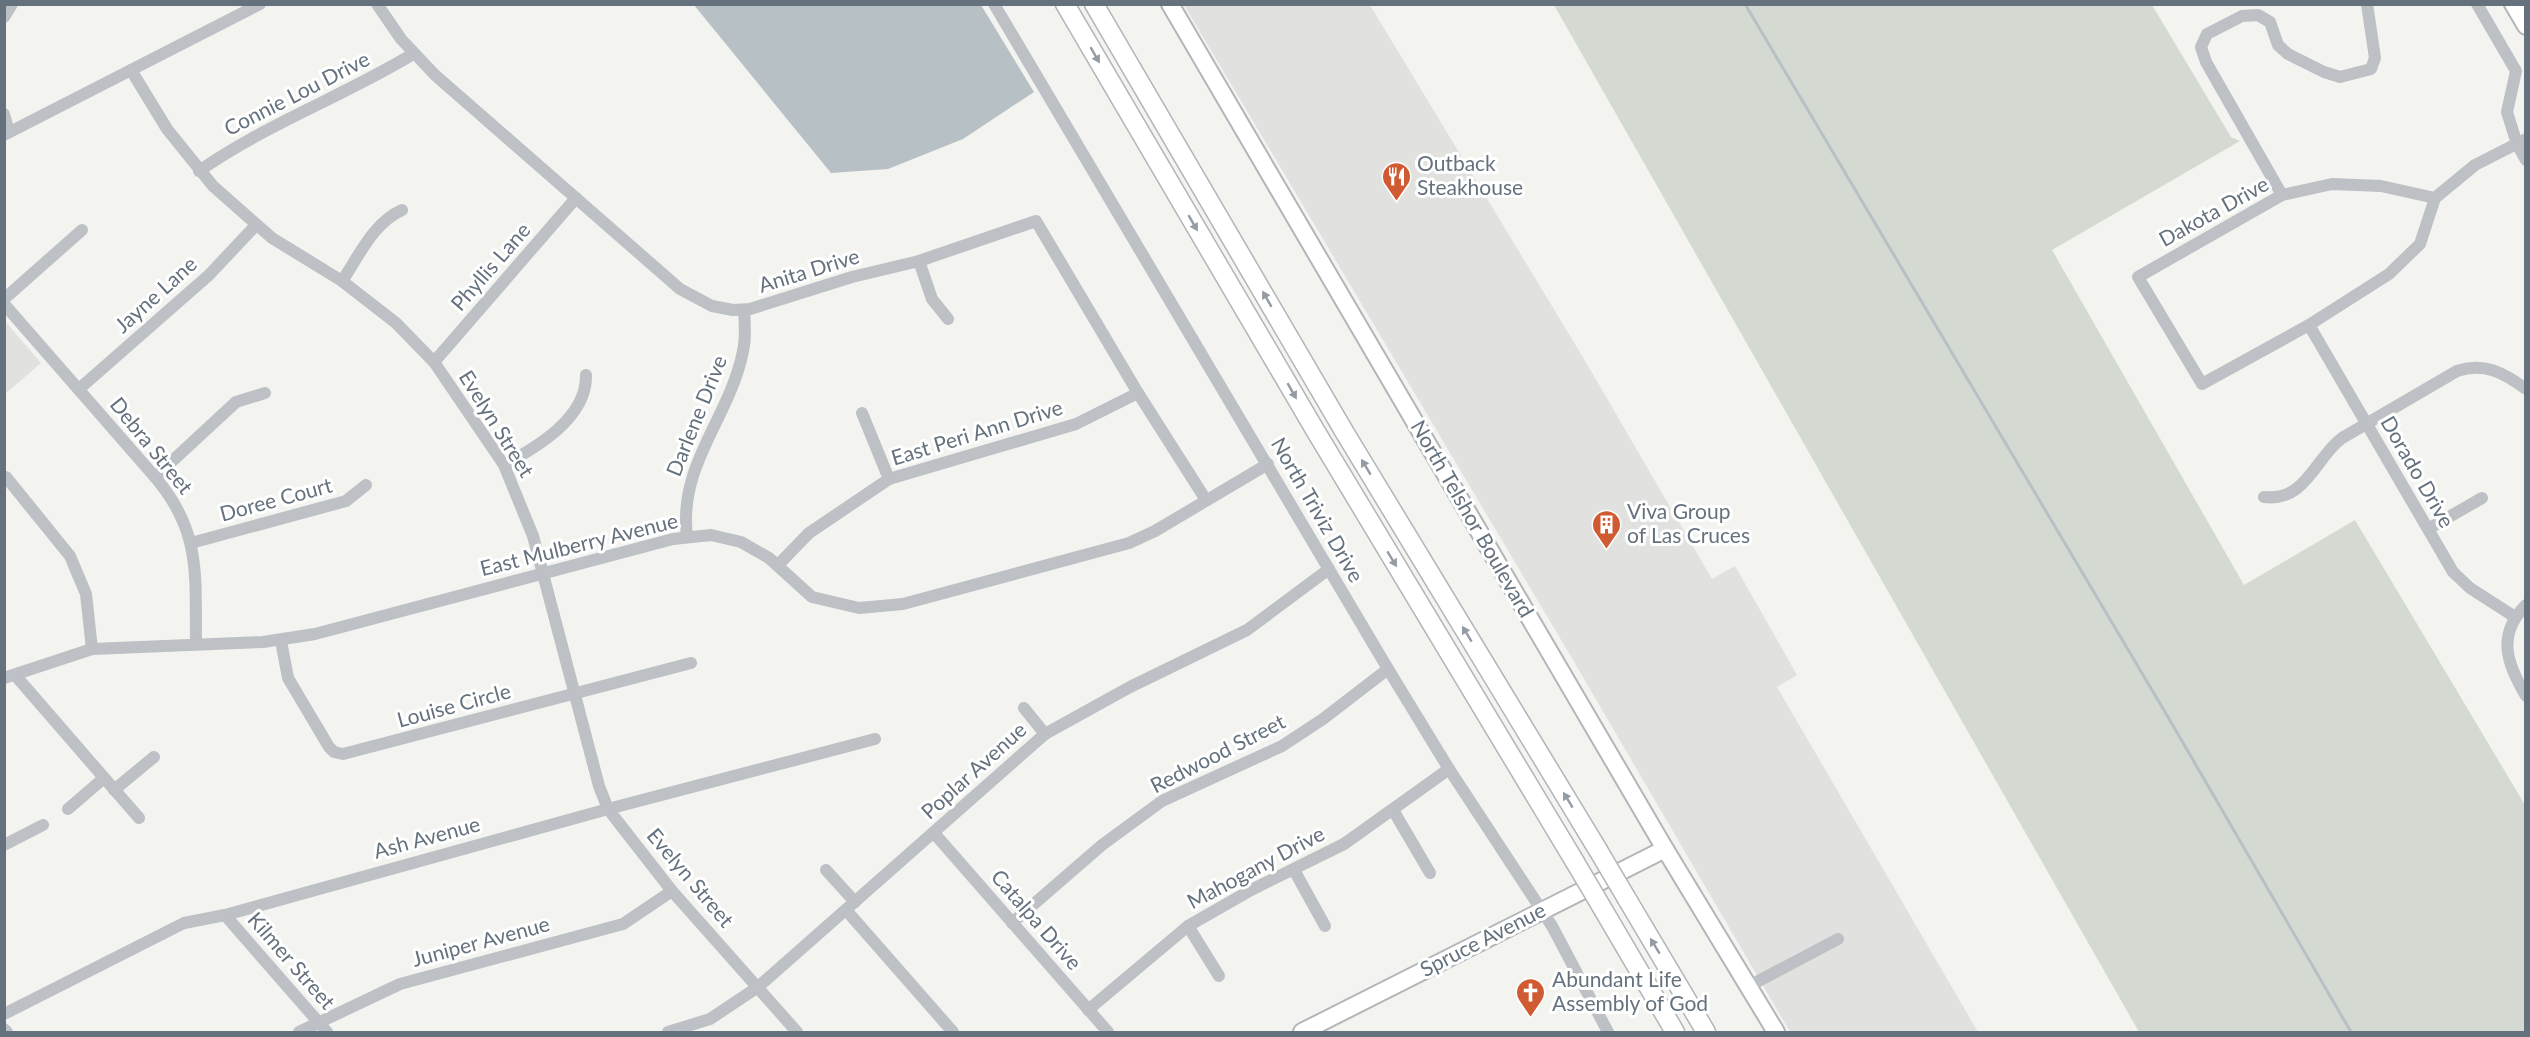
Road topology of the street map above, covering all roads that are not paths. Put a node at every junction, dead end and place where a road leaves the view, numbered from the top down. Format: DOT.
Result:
graph roads {
  1 [pos="12,4"];
  2 [pos="260,4"];
  3 [pos="377,4"];
  4 [pos="994,4"];
  5 [pos="1065,4"];
  6 [pos="1094,4"];
  7 [pos="1170,4"];
  8 [pos="2367,4"];
  9 [pos="2477,4"];
  10 [pos="2513,4"];
  11 [pos="4,17"];
  12 [pos="2526,26"];
  13 [pos="413,54"];
  14 [pos="131,70"];
  15 [pos="4,114"];
  16 [pos="7,134"];
  17 [pos="2521,141"];
  18 [pos="2526,160"];
  19 [pos="199,171"];
  20 [pos="2282,195"];
  21 [pos="576,198"];
  22 [pos="2435,198"];
  23 [pos="402,210"];
  24 [pos="256,225"];
  25 [pos="82,230"];
  26 [pos="919,261"];
  27 [pos="342,281"];
  28 [pos="4,299"];
  29 [pos="4,304"];
  30 [pos="744,310"];
  31 [pos="948,319"];
  32 [pos="2309,325"];
  33 [pos="434,362"];
  34 [pos="586,375"];
  35 [pos="79,389"];
  36 [pos="2526,389"];
  37 [pos="265,393"];
  38 [pos="1138,393"];
  39 [pos="862,413"];
  40 [pos="2366,424"];
  41 [pos="1268,464"];
  42 [pos="504,465"];
  43 [pos="6,477"];
  44 [pos="156,477"];
  45 [pos="889,479"];
  46 [pos="366,485"];
  47 [pos="2264,497"];
  48 [pos="2482,498"];
  49 [pos="1206,500"];
  50 [pos="2428,530"];
  51 [pos="687,536"];
  52 [pos="191,543"];
  53 [pos="778,565"];
  54 [pos="1329,569"];
  55 [pos="543,573"];
  56 [pos="2526,605"];
  57 [pos="2515,617"];
  58 [pos="281,640"];
  59 [pos="196,644"];
  60 [pos="92,649"];
  61 [pos="691,663"];
  62 [pos="1388,669"];
  63 [pos="10,676"];
  64 [pos="575,694"];
  65 [pos="2526,696"];
  66 [pos="1024,708"];
  67 [pos="1045,734"];
  68 [pos="875,739"];
  69 [pos="154,757"];
  70 [pos="1449,769"];
  71 [pos="104,778"];
  72 [pos="114,790"];
  73 [pos="68,809"];
  74 [pos="608,809"];
  75 [pos="1393,810"];
  76 [pos="139,818"];
  77 [pos="43,825"];
  78 [pos="934,833"];
  79 [pos="4,845"];
  80 [pos="1665,849"];
  81 [pos="826,870"];
  82 [pos="1294,870"];
  83 [pos="1430,873"];
  84 [pos="672,891"];
  85 [pos="850,906"];
  86 [pos="1541,910"];
  87 [pos="225,915"];
  88 [pos="1012,923"];
  89 [pos="1188,926"];
  90 [pos="1325,926"];
  91 [pos="1838,939"];
  92 [pos="1219,976"];
  93 [pos="1749,986"];
  94 [pos="758,987"];
  95 [pos="1088,1010"];
  96 [pos="4,1014"];
  97 [pos="318,1023"];
  98 [pos="299,1032"];
  99 [pos="327,1032"];
  100 [pos="668,1032"];
  101 [pos="797,1032"];
  102 [pos="953,1032"];
  103 [pos="1108,1032"];
  104 [pos="1302,1032"];
  105 [pos="1608,1032"];
  106 [pos="1675,1032"];
  107 [pos="1706,1032"];
  108 [pos="1776,1032"];
  1 -- 11 [label="street"];
  2 -- 14 [label="street"];
  3 -- 13 [label="street, Anita Drive"];
  4 -- 41 [label="street, North Triviz Drive"];
  5 -- 106 [label="highway, one-way, bridge"];
  107 -- 6 [label="highway, one-way, bridge"];
  7 -- 80 [label="main road, North Telshor Boulevard"];
  8 -- 20 [label="street"];
  9 -- 17 [label="street"];
  10 -- 12 [label="main road"];
  13 -- 19 [label="street, Connie Lou Drive"];
  13 -- 21 [label="street, Anita Drive"];
  14 -- 16 [label="street"];
  14 -- 19 [label="street, Evelyn Street"];
  15 -- 16 [label="street"];
  17 -- 18 [label="street"];
  17 -- 22 [label="street"];
  19 -- 24 [label="street, Evelyn Street"];
  20 -- 22 [label="street, Dakota Drive"];
  20 -- 32 [label="street, Dakota Drive"];
  21 -- 30 [label="street, Anita Drive"];
  21 -- 33 [label="street, Phyllis Lane"];
  22 -- 32 [label="street"];
  23 -- 27 [label="street"];
  24 -- 27 [label="street, Evelyn Street"];
  24 -- 35 [label="street, Jayne Lane"];
  25 -- 28 [label="street"];
  26 -- 30 [label="street, Anita Drive"];
  26 -- 31 [label="street"];
  26 -- 38 [label="street, Anita Drive"];
  27 -- 33 [label="street, Evelyn Street"];
  29 -- 35 [label="street, Debra Street"];
  30 -- 51 [label="street, Darlene Drive"];
  32 -- 40 [label="street, Dorado Drive"];
  33 -- 42 [label="street, Evelyn Street"];
  34 -- 42 [label="street"];
  35 -- 44 [label="street, Debra Street"];
  36 -- 40 [label="street"];
  37 -- 44 [label="street"];
  38 -- 45 [label="street, East Peri Ann Drive"];
  38 -- 49 [label="street, Anita Drive"];
  39 -- 45 [label="street"];
  40 -- 47 [label="street"];
  40 -- 50 [label="street, Dorado Drive"];
  41 -- 49 [label="street, East Mulberry Avenue"];
  41 -- 54 [label="street, North Triviz Drive"];
  42 -- 55 [label="street, Evelyn Street"];
  43 -- 60 [label="street"];
  44 -- 52 [label="street, Debra Street"];
  45 -- 53 [label="street, East Peri Ann Drive"];
  46 -- 52 [label="street, Doree Court"];
  48 -- 50 [label="street"];
  49 -- 53 [label="street, East Mulberry Avenue"];
  50 -- 57 [label="street, Dorado Drive"];
  51 -- 53 [label="street, East Mulberry Avenue"];
  51 -- 55 [label="street, East Mulberry Avenue"];
  52 -- 59 [label="street, Debra Street"];
  54 -- 62 [label="street, North Triviz Drive"];
  54 -- 67 [label="street, Poplar Avenue"];
  55 -- 58 [label="street, East Mulberry Avenue"];
  55 -- 64 [label="street, Evelyn Street"];
  56 -- 57 [label="street"];
  57 -- 65 [label="street"];
  58 -- 59 [label="street, East Mulberry Avenue"];
  58 -- 64 [label="street, Louise Circle"];
  59 -- 60 [label="street, East Mulberry Avenue"];
  60 -- 63 [label="street, East Mulberry Avenue"];
  61 -- 64 [label="street, Louise Circle"];
  62 -- 70 [label="street, North Triviz Drive"];
  62 -- 88 [label="street, Redwood Street"];
  63 -- 71 [label="street"];
  64 -- 74 [label="street, Evelyn Street"];
  66 -- 67 [label="street"];
  67 -- 78 [label="street, Poplar Avenue"];
  68 -- 74 [label="street, Ash Avenue"];
  69 -- 72 [label="street"];
  70 -- 75 [label="street, Mahogany Drive"];
  70 -- 86 [label="street, North Triviz Drive"];
  71 -- 72 [label="street"];
  71 -- 73 [label="street"];
  72 -- 76 [label="street"];
  74 -- 84 [label="street, Evelyn Street"];
  74 -- 87 [label="street, Ash Avenue"];
  75 -- 82 [label="street, Mahogany Drive"];
  75 -- 83 [label="street"];
  77 -- 79 [label="street"];
  78 -- 85 [label="street, Poplar Avenue"];
  78 -- 88 [label="street, Catalpa Drive"];
  80 -- 86 [label="main road, Spruce Avenue"];
  80 -- 93 [label="main road, North Telshor Boulevard"];
  81 -- 85 [label="street"];
  82 -- 89 [label="street, Mahogany Drive"];
  82 -- 90 [label="street"];
  84 -- 94 [label="street, Evelyn Street"];
  84 -- 97 [label="street, Juniper Avenue"];
  85 -- 94 [label="street, Poplar Avenue"];
  85 -- 102 [label="street"];
  86 -- 104 [label="main road, Spruce Avenue"];
  86 -- 105 [label="street, North Triviz Drive"];
  87 -- 96 [label="street, Ash Avenue"];
  87 -- 97 [label="street, Kilmer Street"];
  88 -- 95 [label="street, Catalpa Drive"];
  89 -- 92 [label="street"];
  89 -- 95 [label="street, Mahogany Drive"];
  91 -- 93 [label="street"];
  93 -- 108 [label="main road, North Telshor Boulevard"];
  94 -- 100 [label="street, Poplar Avenue"];
  94 -- 101 [label="street, Evelyn Street"];
  95 -- 103 [label="street, Catalpa Drive"];
  97 -- 98 [label="street, Juniper Avenue"];
  97 -- 99 [label="street, Kilmer Street"];
}
